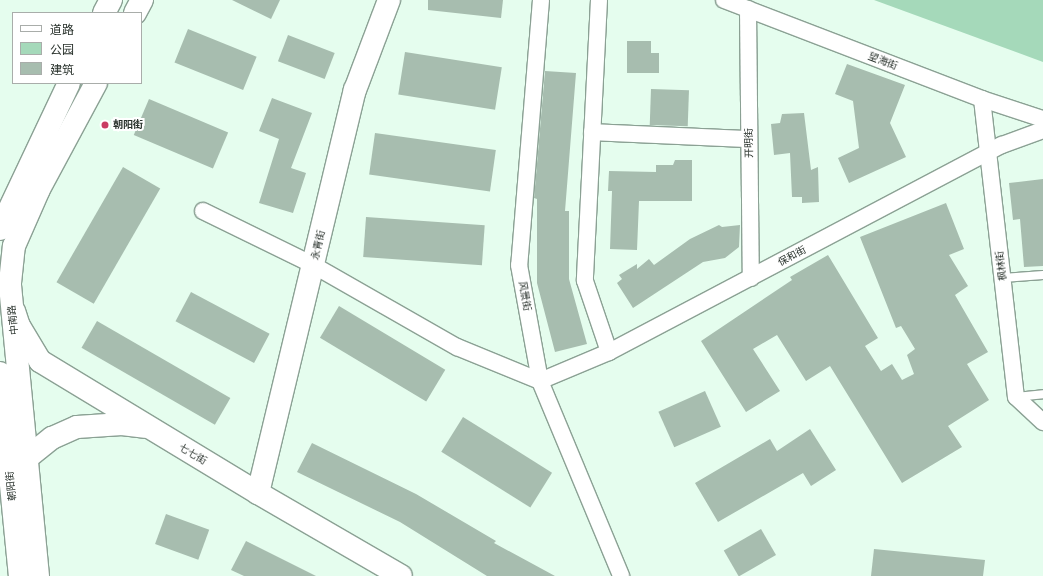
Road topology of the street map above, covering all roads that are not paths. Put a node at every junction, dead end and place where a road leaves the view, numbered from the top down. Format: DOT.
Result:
graph roads {
  1 [pos="111,0"];
  2 [pos="142,0"];
  3 [pos="389,0"];
  4 [pos="541,0"];
  5 [pos="599,0"];
  6 [pos="724,0"];
  7 [pos="748,9"];
  8 [pos="105,12"];
  9 [pos="136,12"];
  10 [pos="69,84"];
  11 [pos="95,84"];
  12 [pos="982,99"];
  13 [pos="1043,119"];
  14 [pos="1043,130"];
  15 [pos="592,132"];
  16 [pos="749,139"];
  17 [pos="988,152"];
  18 [pos="203,211"];
  19 [pos="0,229"];
  20 [pos="313,265"];
  21 [pos="1043,275"];
  22 [pos="751,278"];
  23 [pos="1002,278"];
  24 [pos="12,306"];
  25 [pos="609,352"];
  26 [pos="0,373"];
  27 [pos="540,381"];
  28 [pos="1043,394"];
  29 [pos="1016,397"];
  30 [pos="1043,422"];
  31 [pos="150,428"];
  32 [pos="27,458"];
  33 [pos="11,481"];
  34 [pos="258,493"];
  35 [pos="20,576"];
  36 [pos="38,576"];
  37 [pos="401,576"];
  38 [pos="621,576"];
  1 -- 8 [label="main road"];
  2 -- 9 [label="main road"];
  3 -- 20 [label="main road, 永青街"];
  4 -- 27 [label="street, 风景街"];
  5 -- 15 [label="street"];
  6 -- 7 [label="street, 望海街"];
  7 -- 12 [label="street, 望海街"];
  7 -- 16 [label="street, 开明街"];
  10 -- 19 [label="main road"];
  11 -- 24 [label="main road, 中南路"];
  12 -- 13 [label="street, 望海街"];
  12 -- 17 [label="street, 枫林街"];
  14 -- 17 [label="street, 保和街"];
  15 -- 16 [label="street"];
  15 -- 25 [label="street"];
  16 -- 22 [label="street, 开明街"];
  17 -- 22 [label="street, 保和街"];
  17 -- 23 [label="street, 枫林街"];
  18 -- 20 [label="street"];
  20 -- 27 [label="street"];
  20 -- 34 [label="main road, 永青街"];
  21 -- 23 [label="lane"];
  22 -- 25 [label="street, 保和街"];
  23 -- 29 [label="street, 枫林街"];
  24 -- 31 [label="main road, 七七街"];
  24 -- 32 [label="main road, 中南路"];
  25 -- 27 [label="street, 保和街"];
  26 -- 33 [label="main road, 朝阳街"];
  27 -- 38 [label="street, 风景街"];
  28 -- 29 [label="lane"];
  29 -- 30 [label="street"];
  31 -- 32 [label="main road"];
  31 -- 34 [label="main road, 七七街"];
  32 -- 33 [label="main road"];
  32 -- 36 [label="main road, 中南路"];
  33 -- 35 [label="main road, 朝阳街"];
  34 -- 37 [label="main road, 七七街"];
}
